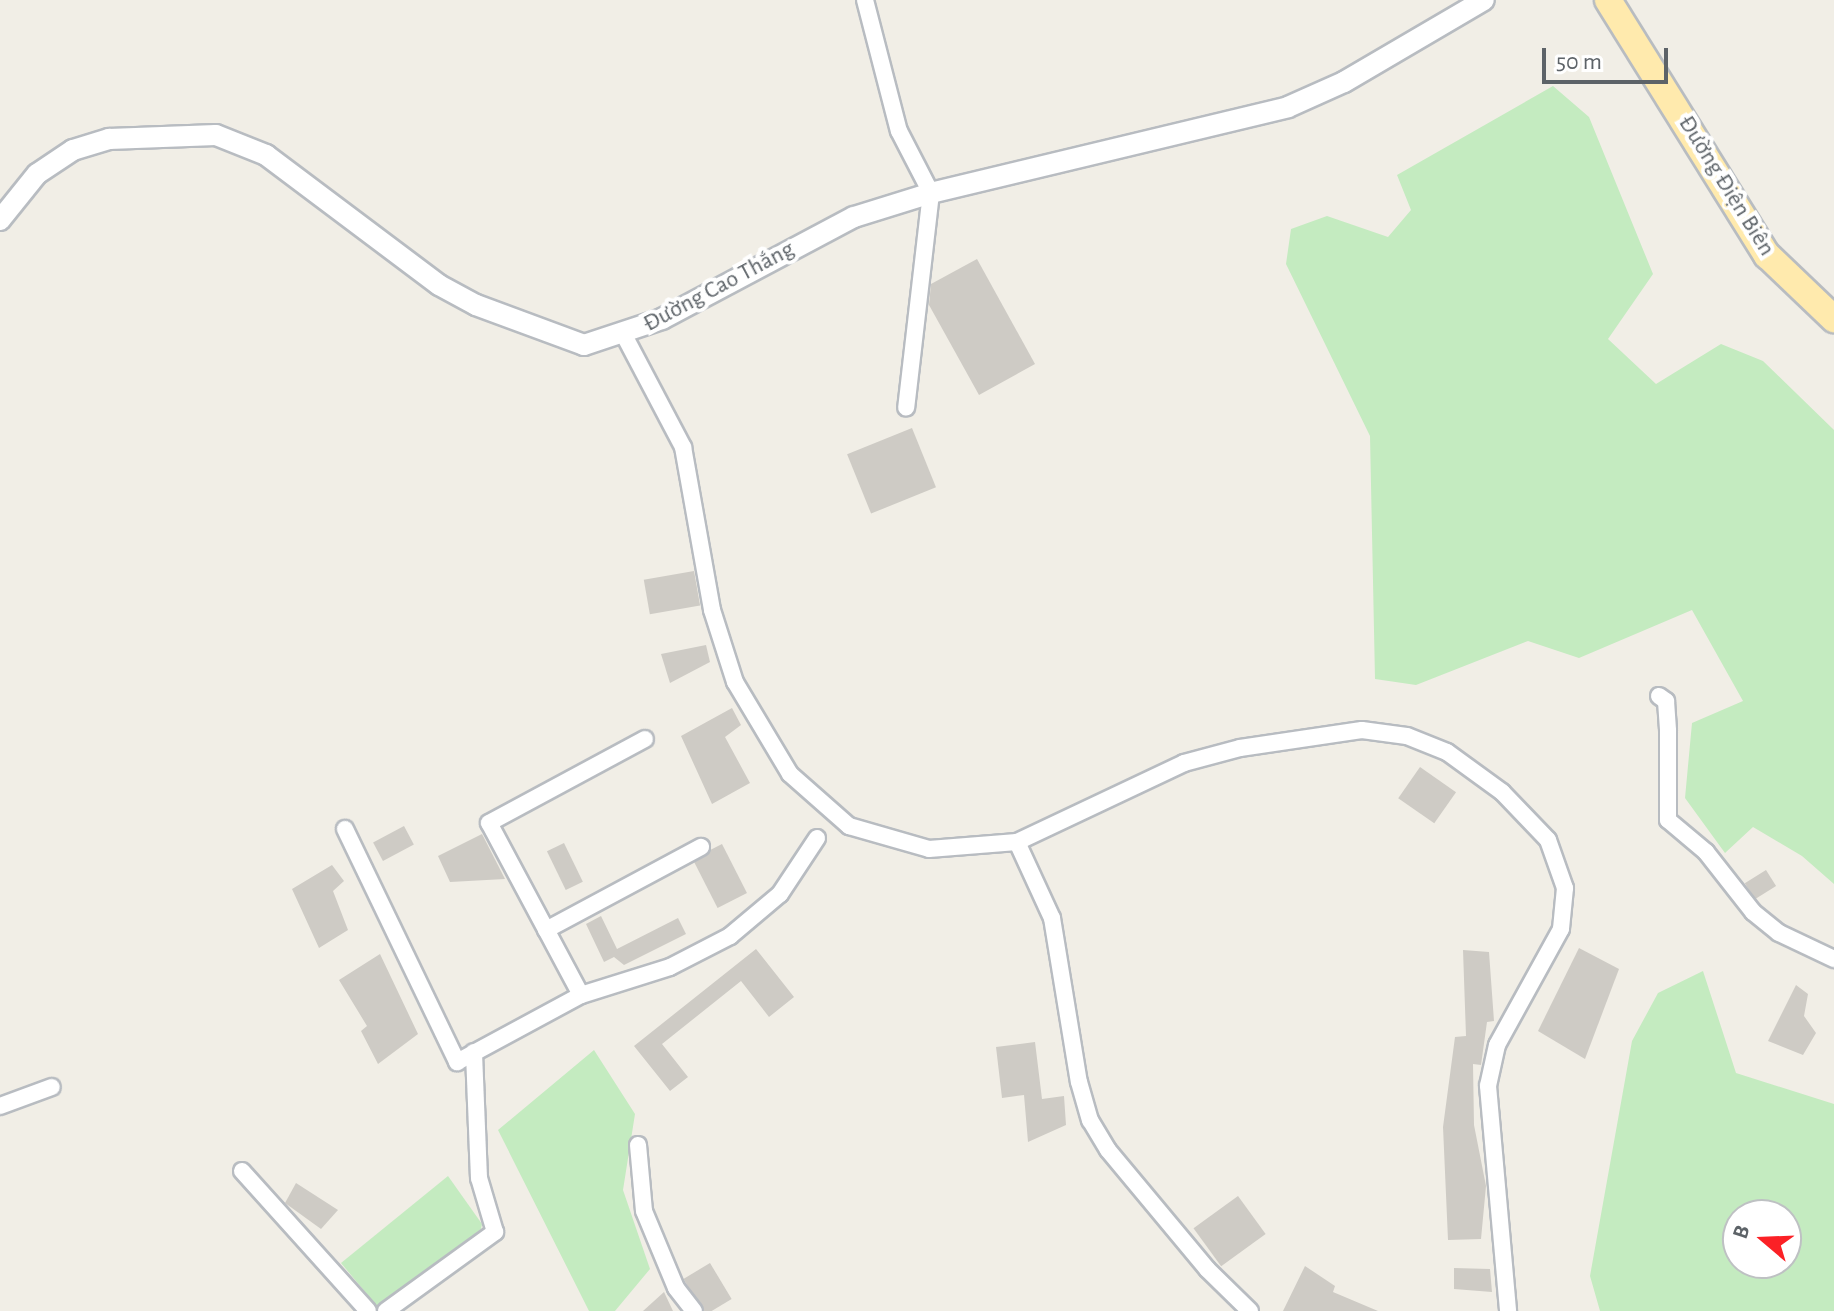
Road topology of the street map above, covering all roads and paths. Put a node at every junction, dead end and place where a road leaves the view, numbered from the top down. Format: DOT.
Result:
graph roads {
  1 [pos="865,0"];
  2 [pos="1484,0"];
  3 [pos="1608,0"];
  4 [pos="931,193"];
  5 [pos="0,220"];
  6 [pos="1834,319"];
  7 [pos="624,335"];
  8 [pos="906,408"];
  9 [pos="1659,696"];
  10 [pos="645,739"];
  11 [pos="345,829"];
  12 [pos="817,838"];
  13 [pos="1017,842"];
  14 [pos="701,847"];
  15 [pos="546,930"];
  16 [pos="1834,959"];
  17 [pos="581,995"];
  18 [pos="474,1052"];
  19 [pos="52,1087"];
  20 [pos="0,1106"];
  21 [pos="638,1145"];
  22 [pos="242,1171"];
  23 [pos="368,1311"];
  24 [pos="386,1311"];
  25 [pos="694,1311"];
  26 [pos="1250,1311"];
  27 [pos="1508,1311"];
  1 -- 4 [label="street"];
  2 -- 4 [label="street, Đường Cao Thắng"];
  3 -- 6 [label="main road, Đường Điện Biên"];
  4 -- 7 [label="street, Đường Cao Thắng"];
  4 -- 8 [label="street"];
  5 -- 7 [label="street, Đường Cao Thắng"];
  7 -- 13 [label="street"];
  9 -- 16 [label="street"];
  10 -- 15 [label="street"];
  11 -- 18 [label="street"];
  12 -- 17 [label="street"];
  13 -- 26 [label="street"];
  13 -- 27 [label="street"];
  14 -- 15 [label="street"];
  15 -- 17 [label="street"];
  17 -- 18 [label="street"];
  18 -- 24 [label="street"];
  19 -- 20 [label="street"];
  21 -- 25 [label="street"];
  22 -- 23 [label="street"];
}
